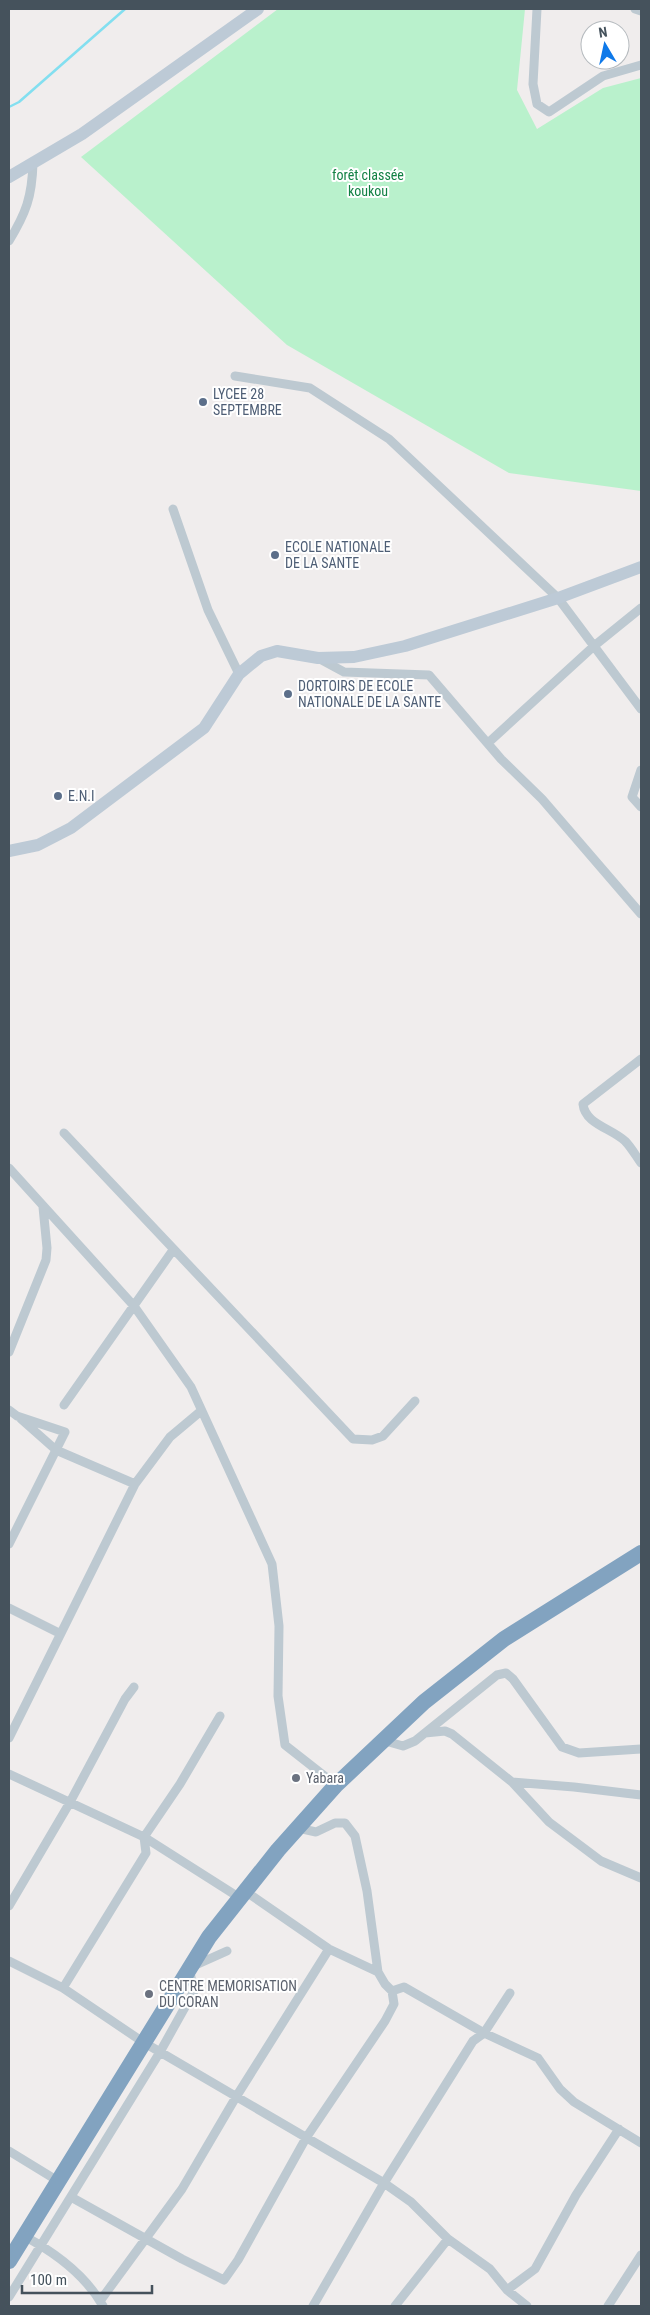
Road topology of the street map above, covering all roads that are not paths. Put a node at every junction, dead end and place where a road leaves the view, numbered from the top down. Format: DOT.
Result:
graph roads {
  1 [pos="258,9"];
  2 [pos="538,9"];
  3 [pos="635,9"];
  4 [pos="641,11"];
  5 [pos="641,65"];
  6 [pos="33,163"];
  7 [pos="9,177"];
  8 [pos="9,241"];
  9 [pos="235,376"];
  10 [pos="173,509"];
  11 [pos="641,567"];
  12 [pos="558,598"];
  13 [pos="641,608"];
  14 [pos="594,646"];
  15 [pos="318,658"];
  16 [pos="239,674"];
  17 [pos="641,709"];
  18 [pos="488,743"];
  19 [pos="641,770"];
  20 [pos="641,807"];
  21 [pos="9,851"];
  22 [pos="640,910"];
  23 [pos="641,1058"];
  24 [pos="64,1133"];
  25 [pos="641,1163"];
  26 [pos="9,1168"];
  27 [pos="43,1207"];
  28 [pos="173,1250"];
  29 [pos="134,1306"];
  30 [pos="9,1352"];
  31 [pos="415,1401"];
  32 [pos="64,1405"];
  33 [pos="9,1410"];
  34 [pos="201,1411"];
  35 [pos="18,1416"];
  36 [pos="56,1450"];
  37 [pos="135,1484"];
  38 [pos="9,1544"];
  39 [pos="641,1553"];
  40 [pos="9,1608"];
  41 [pos="59,1633"];
  42 [pos="134,1687"];
  43 [pos="220,1716"];
  44 [pos="441,1720"];
  45 [pos="445,1731"];
  46 [pos="425,1733"];
  47 [pos="9,1738"];
  48 [pos="382,1740"];
  49 [pos="641,1749"];
  50 [pos="9,1774"];
  51 [pos="512,1782"];
  52 [pos="336,1785"];
  53 [pos="641,1795"];
  54 [pos="69,1804"];
  55 [pos="298,1828"];
  56 [pos="144,1837"];
  57 [pos="641,1878"];
  58 [pos="242,1894"];
  59 [pos="9,1906"];
  60 [pos="329,1949"];
  61 [pos="227,1951"];
  62 [pos="9,1961"];
  63 [pos="189,1968"];
  64 [pos="378,1972"];
  65 [pos="404,1986"];
  66 [pos="63,1988"];
  67 [pos="392,1990"];
  68 [pos="510,1993"];
  69 [pos="394,2004"];
  70 [pos="484,2033"];
  71 [pos="143,2042"];
  72 [pos="160,2052"];
  73 [pos="236,2097"];
  74 [pos="619,2129"];
  75 [pos="306,2138"];
  76 [pos="641,2143"];
  77 [pos="9,2151"];
  78 [pos="58,2181"];
  79 [pos="384,2184"];
  80 [pos="71,2196"];
  81 [pos="24,2236"];
  82 [pos="146,2239"];
  83 [pos="448,2239"];
  84 [pos="41,2245"];
  85 [pos="641,2255"];
  86 [pos="9,2261"];
  87 [pos="507,2290"];
  88 [pos="9,2297"];
  89 [pos="102,2304"];
  90 [pos="314,2306"];
  91 [pos="395,2306"];
  92 [pos="527,2306"];
  93 [pos="608,2306"];
  1 -- 6 [label="street"];
  2 -- 5 [label="street"];
  3 -- 4 [label="street"];
  6 -- 7 [label="street"];
  6 -- 8 [label="street"];
  9 -- 12 [label="street"];
  10 -- 16 [label="street"];
  11 -- 12 [label="street"];
  12 -- 14 [label="street"];
  12 -- 15 [label="street"];
  13 -- 14 [label="street"];
  14 -- 17 [label="street"];
  14 -- 18 [label="street"];
  15 -- 16 [label="street"];
  15 -- 18 [label="street"];
  16 -- 21 [label="street"];
  18 -- 22 [label="street"];
  19 -- 20 [label="street"];
  23 -- 25 [label="street"];
  24 -- 28 [label="street"];
  26 -- 27 [label="street"];
  27 -- 29 [label="street"];
  27 -- 30 [label="street"];
  28 -- 29 [label="street"];
  28 -- 31 [label="street"];
  29 -- 32 [label="street"];
  29 -- 34 [label="street"];
  33 -- 35 [label="street"];
  34 -- 37 [label="street"];
  34 -- 52 [label="street"];
  35 -- 36 [label="street"];
  35 -- 36 [label="street"];
  36 -- 37 [label="street"];
  36 -- 38 [label="street"];
  37 -- 41 [label="street"];
  39 -- 48 [label="highway"];
  40 -- 41 [label="street"];
  41 -- 47 [label="street"];
  42 -- 54 [label="street"];
  43 -- 56 [label="street"];
  44 -- 45 [label="street"];
  44 -- 46 [label="street"];
  44 -- 49 [label="street"];
  45 -- 46 [label="street"];
  45 -- 51 [label="street"];
  46 -- 48 [label="street"];
  48 -- 52 [label="highway"];
  50 -- 54 [label="street"];
  51 -- 53 [label="street"];
  51 -- 57 [label="street"];
  52 -- 55 [label="highway"];
  54 -- 56 [label="street"];
  54 -- 59 [label="street"];
  55 -- 58 [label="highway"];
  55 -- 64 [label="street"];
  56 -- 58 [label="street"];
  56 -- 66 [label="street"];
  58 -- 60 [label="street"];
  58 -- 63 [label="highway"];
  60 -- 64 [label="street"];
  60 -- 73 [label="street"];
  61 -- 63 [label="street"];
  62 -- 66 [label="street"];
  63 -- 71 [label="highway"];
  63 -- 72 [label="street"];
  64 -- 67 [label="street"];
  65 -- 67 [label="street"];
  65 -- 69 [label="street"];
  65 -- 70 [label="street"];
  66 -- 71 [label="street"];
  67 -- 69 [label="street"];
  68 -- 70 [label="street"];
  69 -- 75 [label="street"];
  70 -- 74 [label="street"];
  70 -- 79 [label="street"];
  71 -- 72 [label="street"];
  71 -- 78 [label="highway"];
  72 -- 73 [label="street"];
  72 -- 80 [label="street"];
  73 -- 75 [label="street"];
  73 -- 82 [label="street"];
  74 -- 76 [label="street"];
  74 -- 87 [label="street"];
  75 -- 79 [label="street"];
  75 -- 82 [label="street"];
  77 -- 78 [label="street"];
  78 -- 81 [label="highway"];
  79 -- 83 [label="street"];
  79 -- 90 [label="street"];
  80 -- 82 [label="street"];
  80 -- 84 [label="street"];
  81 -- 84 [label="street"];
  81 -- 86 [label="highway"];
  82 -- 89 [label="street"];
  83 -- 87 [label="street"];
  83 -- 91 [label="street"];
  84 -- 88 [label="street"];
  84 -- 89 [label="street"];
  85 -- 93 [label="street"];
  87 -- 92 [label="street"];
}
